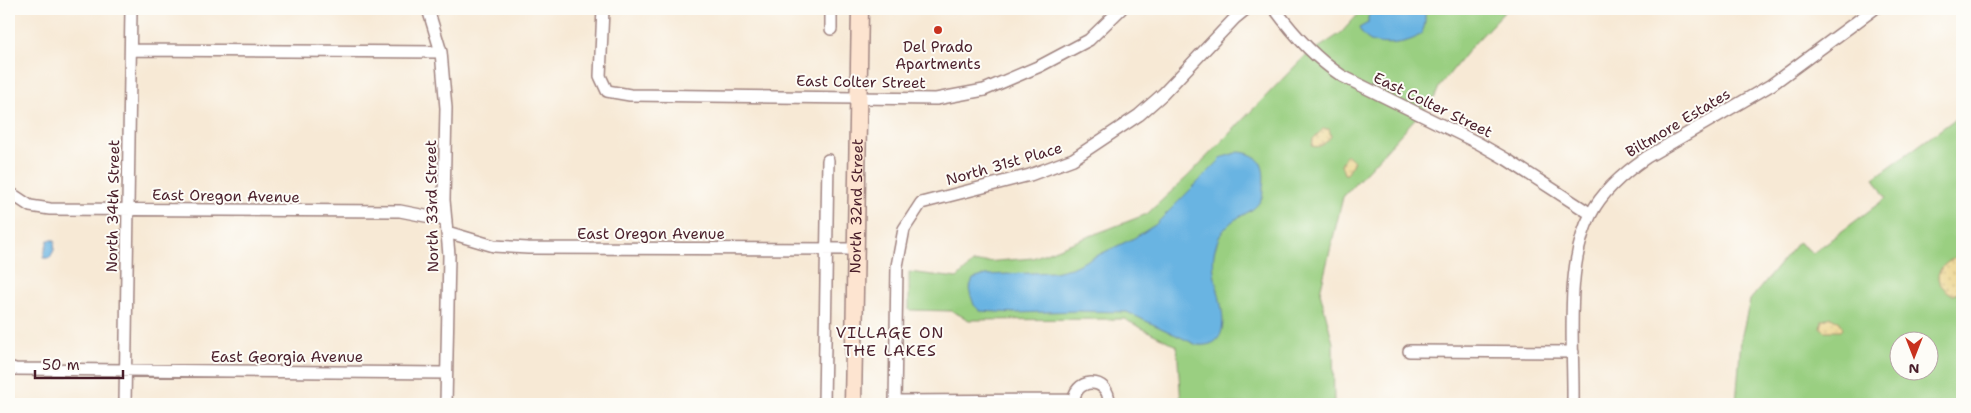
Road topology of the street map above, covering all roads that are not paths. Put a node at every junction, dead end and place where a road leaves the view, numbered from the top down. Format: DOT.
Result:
graph roads {
  1 [pos="131,9"];
  2 [pos="428,9"];
  3 [pos="603,9"];
  4 [pos="831,9"];
  5 [pos="860,9"];
  6 [pos="1121,9"];
  7 [pos="1246,9"];
  8 [pos="1275,9"];
  9 [pos="1874,9"];
  10 [pos="831,29"];
  11 [pos="131,50"];
  12 [pos="441,52"];
  13 [pos="858,98"];
  14 [pos="828,160"];
  15 [pos="9,192"];
  16 [pos="127,209"];
  17 [pos="1591,214"];
  18 [pos="446,220"];
  19 [pos="447,232"];
  20 [pos="826,249"];
  21 [pos="856,249"];
  22 [pos="1409,351"];
  23 [pos="1573,352"];
  24 [pos="9,367"];
  25 [pos="125,370"];
  26 [pos="446,373"];
  27 [pos="1074,402"];
  28 [pos="895,403"];
  29 [pos="126,404"];
  30 [pos="446,404"];
  31 [pos="824,404"];
  32 [pos="853,404"];
  33 [pos="1109,404"];
  34 [pos="1573,404"];
  1 -- 11 [label="street, North 34th Street"];
  2 -- 12 [label="street, North 33rd Street"];
  3 -- 13 [label="street, East Colter Street"];
  4 -- 10 [label="street"];
  5 -- 13 [label="main road, North 32nd Street"];
  6 -- 13 [label="street, East Colter Street"];
  7 -- 28 [label="street, North 31st Place"];
  8 -- 17 [label="street, East Colter Street"];
  9 -- 17 [label="street, Biltmore Estates"];
  11 -- 12 [label="street"];
  11 -- 16 [label="street, North 34th Street"];
  12 -- 18 [label="street, North 33rd Street"];
  13 -- 21 [label="main road, North 32nd Street"];
  14 -- 20 [label="street, North 32nd Street"];
  15 -- 16 [label="street, East Oregon Avenue"];
  16 -- 18 [label="street, East Oregon Avenue"];
  16 -- 25 [label="street, North 34th Street"];
  17 -- 23 [label="street, Biltmore Estates"];
  18 -- 19 [label="street, North 33rd Street"];
  19 -- 20 [label="street, East Oregon Avenue"];
  19 -- 26 [label="street, North 33rd Street"];
  20 -- 21 [label="street, East Oregon Avenue"];
  20 -- 31 [label="street, North 32nd Street"];
  21 -- 32 [label="main road, North 32nd Street"];
  22 -- 23 [label="street"];
  23 -- 34 [label="street, Biltmore Estates"];
  24 -- 25 [label="street, East Georgia Avenue"];
  25 -- 26 [label="street, East Georgia Avenue"];
  25 -- 29 [label="street, North 34th Street"];
  26 -- 30 [label="street, North 33rd Street"];
  27 -- 28 [label="street"];
  27 -- 33 [label="street"];
}
